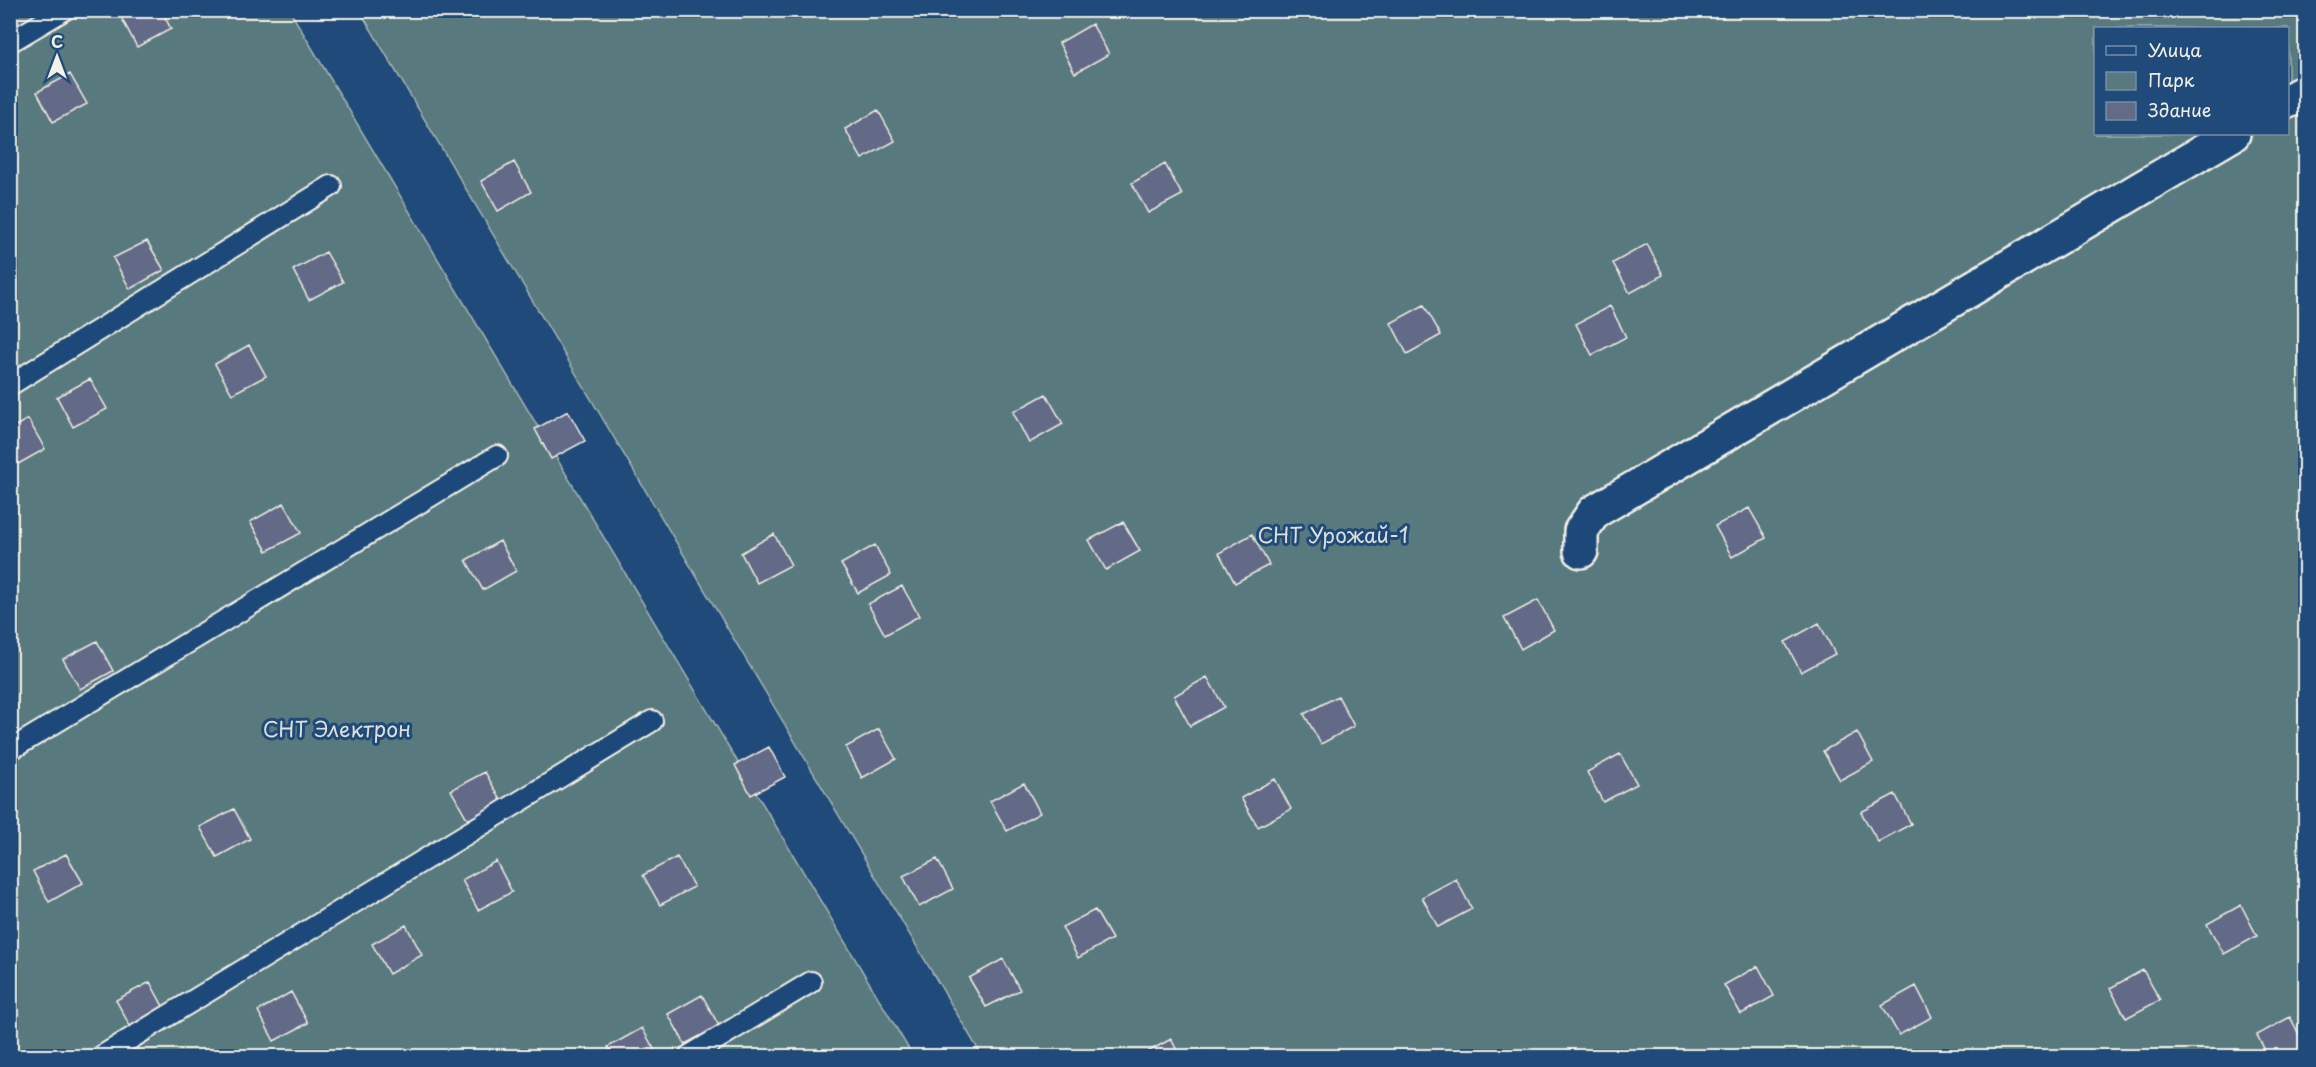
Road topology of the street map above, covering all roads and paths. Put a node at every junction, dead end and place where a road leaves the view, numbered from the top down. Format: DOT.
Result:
graph roads {
  1 [pos="64,10"];
  2 [pos="10,42"];
  3 [pos="2306,91"];
  4 [pos="2289,100"];
  5 [pos="2231,135"];
  6 [pos="331,186"];
  7 [pos="10,385"];
  8 [pos="497,456"];
  9 [pos="1581,551"];
  10 [pos="652,721"];
  11 [pos="10,750"];
  12 [pos="811,982"];
  13 [pos="102,1056"];
  14 [pos="689,1056"];
  1 -- 2 [label="lane"];
  3 -- 4 [label="street"];
  5 -- 9 [label="street"];
  6 -- 7 [label="lane"];
  8 -- 11 [label="lane"];
  10 -- 13 [label="lane"];
  12 -- 14 [label="lane"];
}
